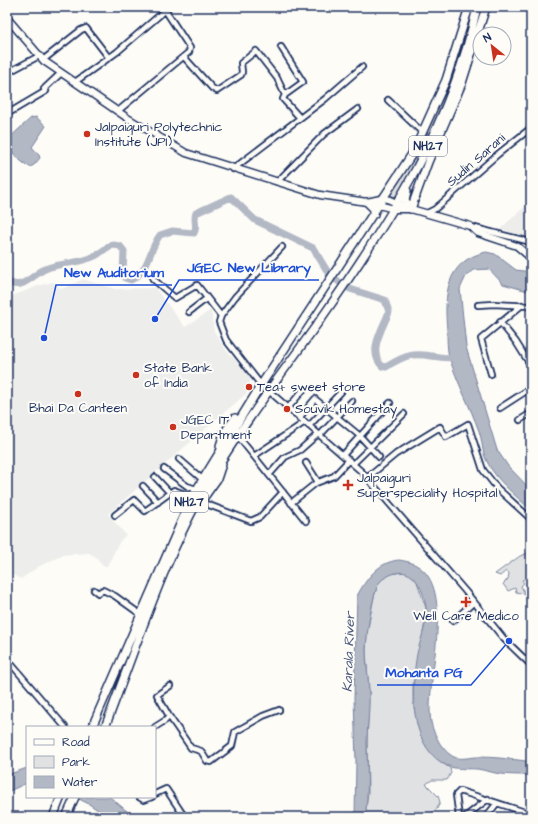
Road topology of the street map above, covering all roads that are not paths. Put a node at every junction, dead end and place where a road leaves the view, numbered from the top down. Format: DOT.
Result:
graph roads {
  1 [pos="469,7"];
  2 [pos="477,7"];
  3 [pos="486,7"];
  4 [pos="167,8"];
  5 [pos="7,18"];
  6 [pos="281,47"];
  7 [pos="184,57"];
  8 [pos="41,58"];
  9 [pos="109,58"];
  10 [pos="362,67"];
  11 [pos="7,72"];
  12 [pos="61,73"];
  13 [pos="75,82"];
  14 [pos="285,95"];
  15 [pos="388,100"];
  16 [pos="358,109"];
  17 [pos="118,111"];
  18 [pos="7,114"];
  19 [pos="300,118"];
  20 [pos="531,128"];
  21 [pos="423,133"];
  22 [pos="233,169"];
  23 [pos="277,182"];
  24 [pos="408,185"];
  25 [pos="385,198"];
  26 [pos="367,202"];
  27 [pos="398,202"];
  28 [pos="380,206"];
  29 [pos="394,209"];
  30 [pos="411,209"];
  31 [pos="435,209"];
  32 [pos="427,213"];
  33 [pos="374,214"];
  34 [pos="437,216"];
  35 [pos="470,226"];
  36 [pos="531,242"];
  37 [pos="282,247"];
  38 [pos="531,258"];
  39 [pos="153,279"];
  40 [pos="206,298"];
  41 [pos="478,305"];
  42 [pos="522,305"];
  43 [pos="531,306"];
  44 [pos="189,312"];
  45 [pos="221,316"];
  46 [pos="500,322"];
  47 [pos="531,366"];
  48 [pos="491,374"];
  49 [pos="261,385"];
  50 [pos="531,388"];
  51 [pos="304,389"];
  52 [pos="269,392"];
  53 [pos="341,392"];
  54 [pos="352,401"];
  55 [pos="390,403"];
  56 [pos="288,408"];
  57 [pos="328,408"];
  58 [pos="500,408"];
  59 [pos="531,413"];
  60 [pos="404,414"];
  61 [pos="338,417"];
  62 [pos="299,418"];
  63 [pos="520,420"];
  64 [pos="307,424"];
  65 [pos="319,434"];
  66 [pos="237,435"];
  67 [pos="360,436"];
  68 [pos="370,447"];
  69 [pos="221,454"];
  70 [pos="343,455"];
  71 [pos="254,456"];
  72 [pos="379,457"];
  73 [pos="179,459"];
  74 [pos="349,460"];
  75 [pos="306,463"];
  76 [pos="353,464"];
  77 [pos="164,469"];
  78 [pos="269,475"];
  79 [pos="155,477"];
  80 [pos="367,478"];
  81 [pos="202,479"];
  82 [pos="318,482"];
  83 [pos="142,486"];
  84 [pos="196,489"];
  85 [pos="283,492"];
  86 [pos="170,493"];
  87 [pos="192,497"];
  88 [pos="158,502"];
  89 [pos="201,502"];
  90 [pos="291,503"];
  91 [pos="192,512"];
  92 [pos="115,516"];
  93 [pos="531,519"];
  94 [pos="306,520"];
  95 [pos="94,590"];
  96 [pos="474,602"];
  97 [pos="140,614"];
  98 [pos="453,621"];
  99 [pos="7,659"];
  100 [pos="531,665"];
  101 [pos="170,686"];
  102 [pos="279,710"];
  103 [pos="169,716"];
  104 [pos="64,726"];
  105 [pos="92,726"];
  106 [pos="105,726"];
  107 [pos="156,726"];
  108 [pos="156,794"];
  109 [pos="61,798"];
  110 [pos="75,798"];
  111 [pos="488,799"];
  112 [pos="497,803"];
  113 [pos="182,813"];
  114 [pos="531,814"];
  115 [pos="53,815"];
  116 [pos="66,817"];
  117 [pos="459,817"];
  118 [pos="465,817"];
  119 [pos="486,817"];
  1 -- 21 [label="highway, NH27"];
  2 -- 24 [label="highway, NH27"];
  3 -- 30 [label="highway"];
  4 -- 7 [label="street"];
  4 -- 9 [label="street"];
  5 -- 8 [label="main road"];
  6 -- 14 [label="street"];
  7 -- 14 [label="street"];
  7 -- 17 [label="street"];
  8 -- 9 [label="street"];
  8 -- 11 [label="street"];
  8 -- 12 [label="main road"];
  9 -- 13 [label="street"];
  10 -- 19 [label="street"];
  12 -- 13 [label="main road"];
  12 -- 18 [label="street"];
  13 -- 17 [label="main road"];
  14 -- 19 [label="street"];
  15 -- 21 [label="street"];
  16 -- 23 [label="street"];
  17 -- 22 [label="main road"];
  19 -- 22 [label="street"];
  20 -- 31 [label="street, Sudin Sarani"];
  21 -- 25 [label="highway, NH27"];
  22 -- 23 [label="main road"];
  23 -- 26 [label="main road"];
  24 -- 27 [label="highway, NH27"];
  24 -- 30 [label="highway"];
  25 -- 26 [label="main road"];
  25 -- 27 [label="main road"];
  25 -- 28 [label="highway, NH27"];
  26 -- 28 [label="main road"];
  26 -- 33 [label="highway"];
  27 -- 29 [label="highway, NH27"];
  27 -- 30 [label="main road"];
  28 -- 29 [label="main road"];
  28 -- 33 [label="highway, NH27"];
  29 -- 30 [label="main road"];
  29 -- 52 [label="highway, NH27"];
  30 -- 32 [label="main road"];
  31 -- 32 [label="street, Sudin Sarani"];
  31 -- 34 [label="street"];
  32 -- 34 [label="main road"];
  33 -- 49 [label="highway, NH27"];
  34 -- 35 [label="main road"];
  35 -- 36 [label="street"];
  35 -- 38 [label="main road"];
  37 -- 45 [label="street"];
  39 -- 40 [label="street"];
  40 -- 44 [label="street"];
  40 -- 45 [label="street"];
  41 -- 42 [label="street"];
  42 -- 43 [label="street"];
  42 -- 46 [label="street"];
  45 -- 49 [label="street"];
  46 -- 47 [label="street"];
  46 -- 48 [label="street"];
  49 -- 52 [label="highway"];
  49 -- 69 [label="highway, NH27"];
  50 -- 58 [label="street"];
  51 -- 56 [label="street"];
  52 -- 56 [label="street"];
  52 -- 66 [label="highway, NH27"];
  53 -- 57 [label="street"];
  54 -- 61 [label="street"];
  55 -- 67 [label="street"];
  56 -- 62 [label="street"];
  57 -- 61 [label="street"];
  57 -- 62 [label="street"];
  57 -- 64 [label="street"];
  59 -- 63 [label="street"];
  60 -- 68 [label="street"];
  61 -- 65 [label="street"];
  61 -- 67 [label="street"];
  62 -- 64 [label="street"];
  64 -- 65 [label="street"];
  64 -- 71 [label="street"];
  65 -- 70 [label="street"];
  65 -- 78 [label="street"];
  66 -- 69 [label="highway, NH27"];
  66 -- 71 [label="street"];
  67 -- 68 [label="street"];
  67 -- 70 [label="street"];
  68 -- 72 [label="street"];
  68 -- 76 [label="street"];
  69 -- 81 [label="highway, NH27"];
  69 -- 89 [label="highway, NH27"];
  69 -- 91 [label="highway, NH27"];
  70 -- 74 [label="street"];
  71 -- 78 [label="street"];
  73 -- 81 [label="street"];
  74 -- 76 [label="street"];
  74 -- 82 [label="street"];
  75 -- 82 [label="street"];
  76 -- 80 [label="street"];
  77 -- 84 [label="street"];
  78 -- 85 [label="street"];
  79 -- 86 [label="street"];
  80 -- 93 [label="street"];
  80 -- 96 [label="street"];
  81 -- 84 [label="highway, NH27"];
  82 -- 90 [label="street"];
  83 -- 88 [label="street"];
  84 -- 87 [label="highway, NH27"];
  85 -- 89 [label="street"];
  85 -- 90 [label="street"];
  86 -- 87 [label="street"];
  86 -- 88 [label="street"];
  87 -- 97 [label="highway, NH27"];
  88 -- 92 [label="street"];
  89 -- 91 [label="highway, NH27"];
  90 -- 94 [label="street"];
  91 -- 106 [label="highway, NH27"];
  95 -- 97 [label="street"];
  96 -- 98 [label="street"];
  96 -- 100 [label="street"];
  97 -- 105 [label="highway, NH27"];
  99 -- 104 [label="street"];
  101 -- 103 [label="street"];
  102 -- 103 [label="street"];
  103 -- 107 [label="street"];
  108 -- 113 [label="street"];
  109 -- 115 [label="highway"];
  110 -- 116 [label="highway"];
  111 -- 112 [label="street"];
  111 -- 117 [label="street"];
  111 -- 118 [label="street"];
  112 -- 114 [label="street"];
  112 -- 119 [label="street"];
}
